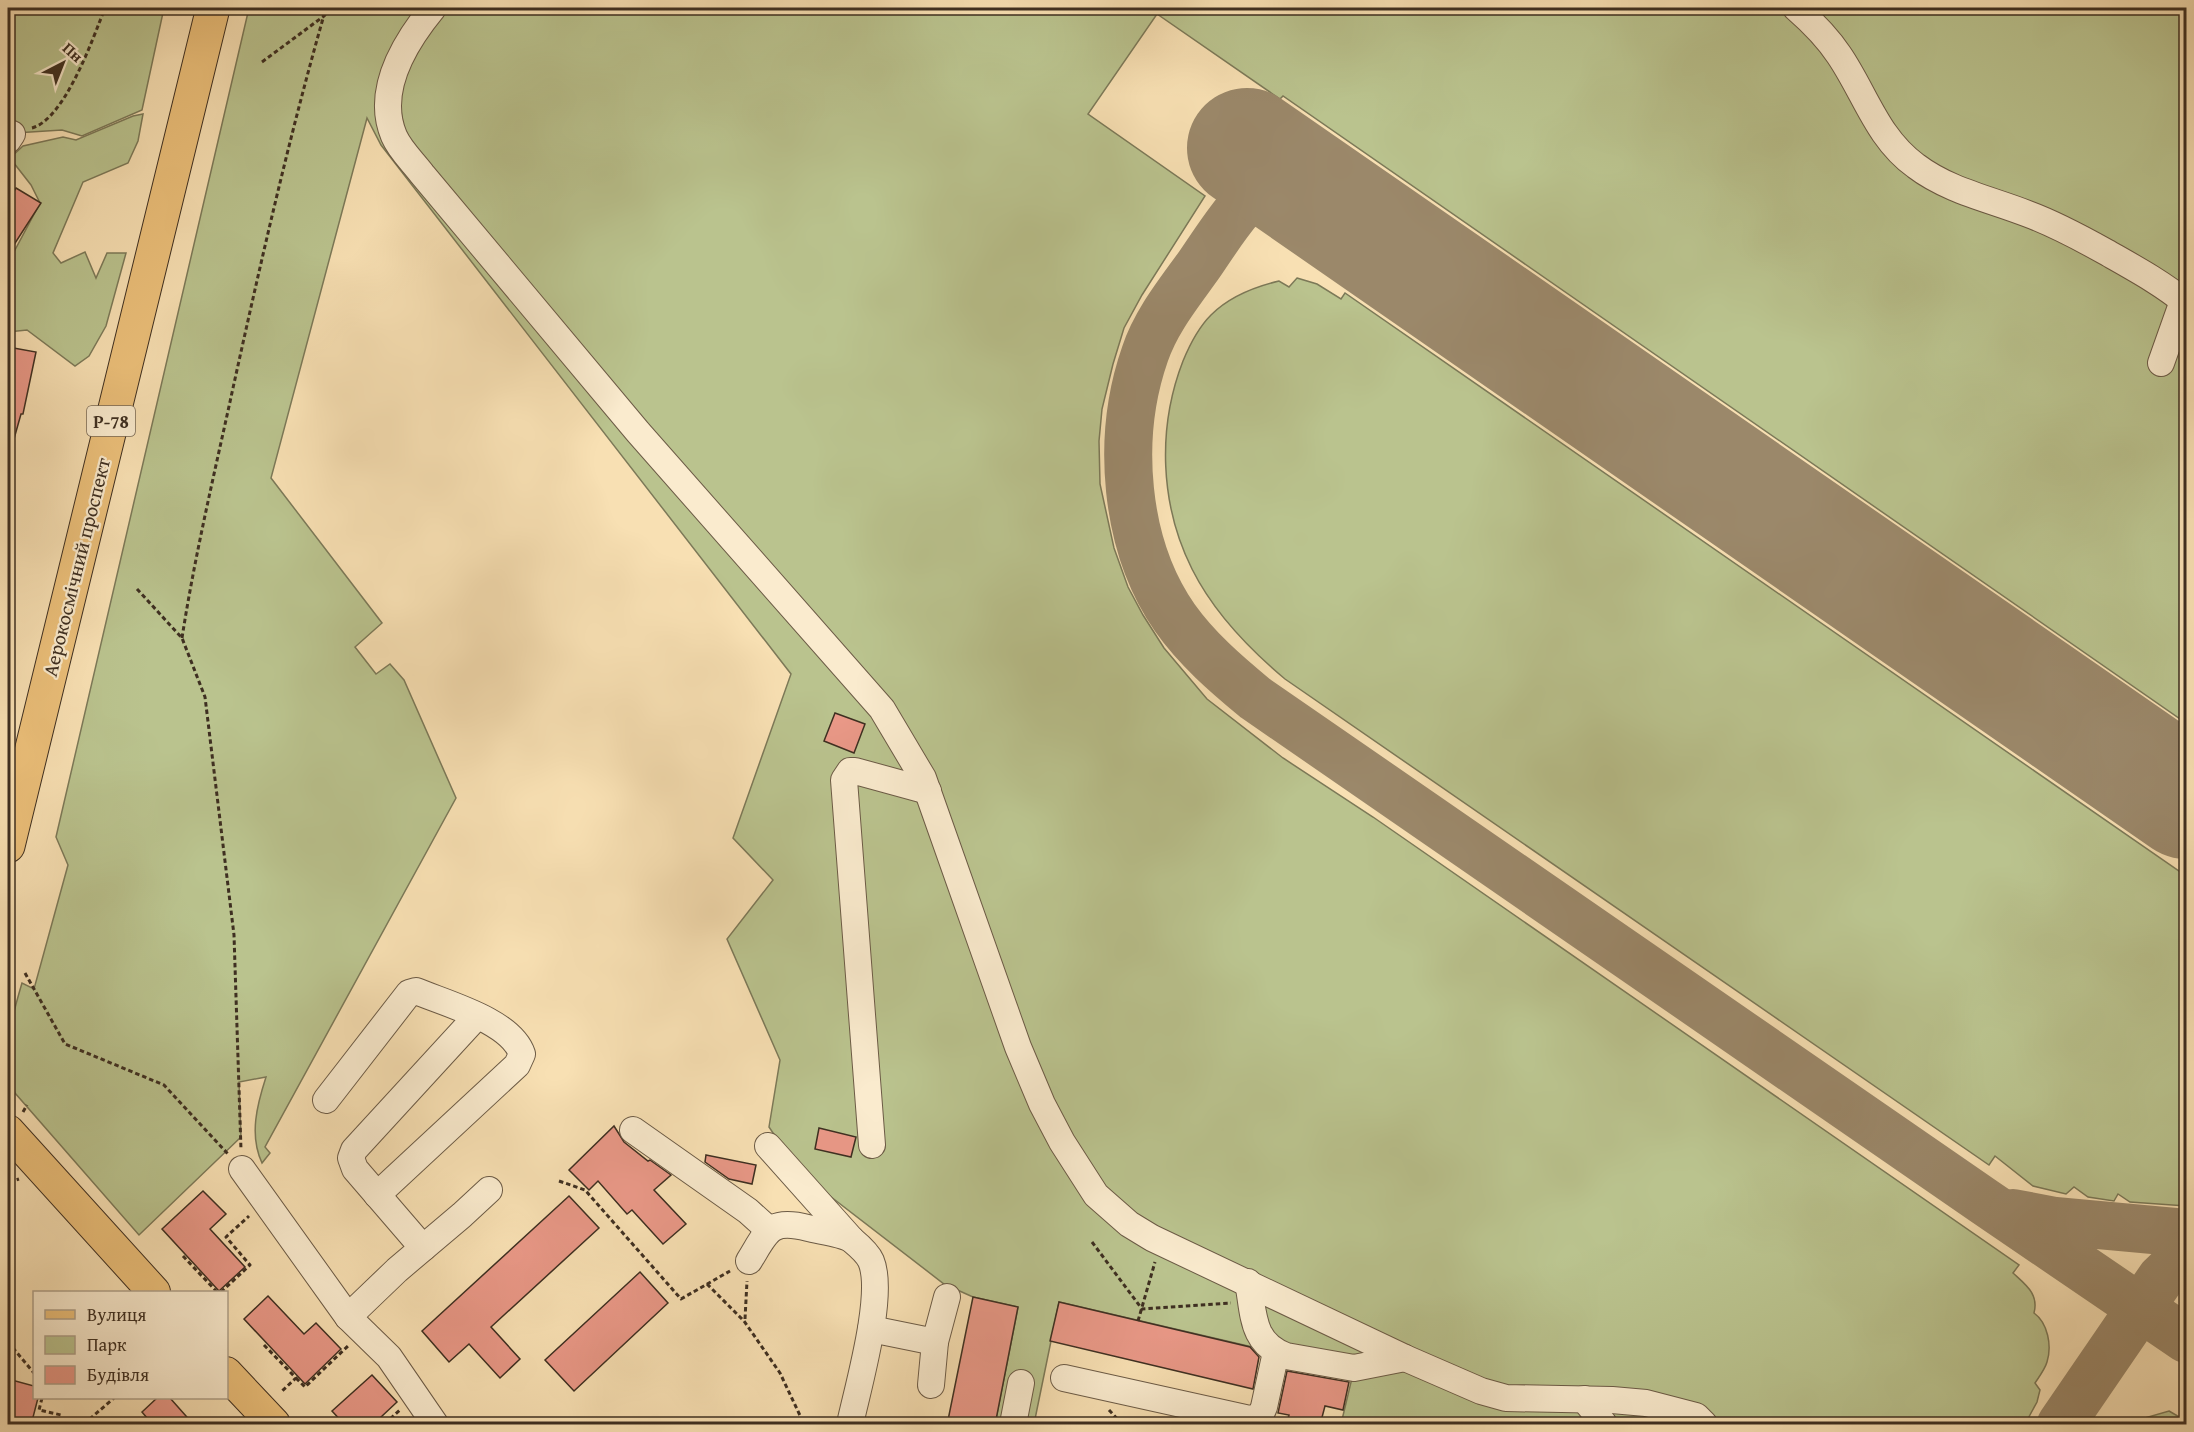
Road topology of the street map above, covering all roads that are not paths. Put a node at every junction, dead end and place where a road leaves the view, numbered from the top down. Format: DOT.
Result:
graph roads {
  1 [pos="213,8"];
  2 [pos="433,8"];
  3 [pos="1796,8"];
  4 [pos="2185,301"];
  5 [pos="2162,363"];
  6 [pos="928,791"];
  7 [pos="8,839"];
  8 [pos="477,1016"];
  9 [pos="326,1100"];
  10 [pos="633,1130"];
  11 [pos="8,1131"];
  12 [pos="872,1145"];
  13 [pos="768,1146"];
  14 [pos="242,1169"];
  15 [pos="489,1190"];
  16 [pos="377,1195"];
  17 [pos="768,1229"];
  18 [pos="851,1239"];
  19 [pos="423,1248"];
  20 [pos="748,1261"];
  21 [pos="152,1291"];
  22 [pos="1250,1292"];
  23 [pos="947,1297"];
  24 [pos="355,1325"];
  25 [pos="871,1329"];
  26 [pos="935,1342"];
  27 [pos="1276,1352"];
  28 [pos="1405,1358"];
  29 [pos="228,1375"];
  30 [pos="1064,1378"];
  31 [pos="1021,1383"];
  32 [pos="931,1385"];
  33 [pos="1584,1399"];
  34 [pos="1245,1421"];
  35 [pos="273,1425"];
  36 [pos="435,1425"];
  37 [pos="850,1425"];
  38 [pos="1013,1425"];
  39 [pos="1604,1425"];
  40 [pos="1704,1425"];
  1 -- 7 [label="highway, Аерокосмічний проспект / Р-78"];
  2 -- 6 [label="street"];
  3 -- 4 [label="street"];
  4 -- 5 [label="street"];
  6 -- 12 [label="street"];
  6 -- 22 [label="street"];
  8 -- 9 [label="street"];
  8 -- 16 [label="street"];
  8 -- 16 [label="street"];
  10 -- 17 [label="street"];
  11 -- 21 [label="main road"];
  13 -- 18 [label="street"];
  14 -- 24 [label="street"];
  15 -- 19 [label="street"];
  16 -- 19 [label="street"];
  17 -- 18 [label="street"];
  17 -- 20 [label="street"];
  18 -- 25 [label="street"];
  19 -- 24 [label="street"];
  22 -- 27 [label="street"];
  22 -- 28 [label="street"];
  23 -- 26 [label="street"];
  24 -- 36 [label="street"];
  25 -- 26 [label="street"];
  25 -- 37 [label="street"];
  26 -- 32 [label="street"];
  27 -- 28 [label="street"];
  27 -- 34 [label="street"];
  28 -- 33 [label="street"];
  29 -- 35 [label="main road"];
  30 -- 34 [label="street"];
  31 -- 38 [label="street"];
  33 -- 39 [label="street"];
  33 -- 40 [label="street"];
}
